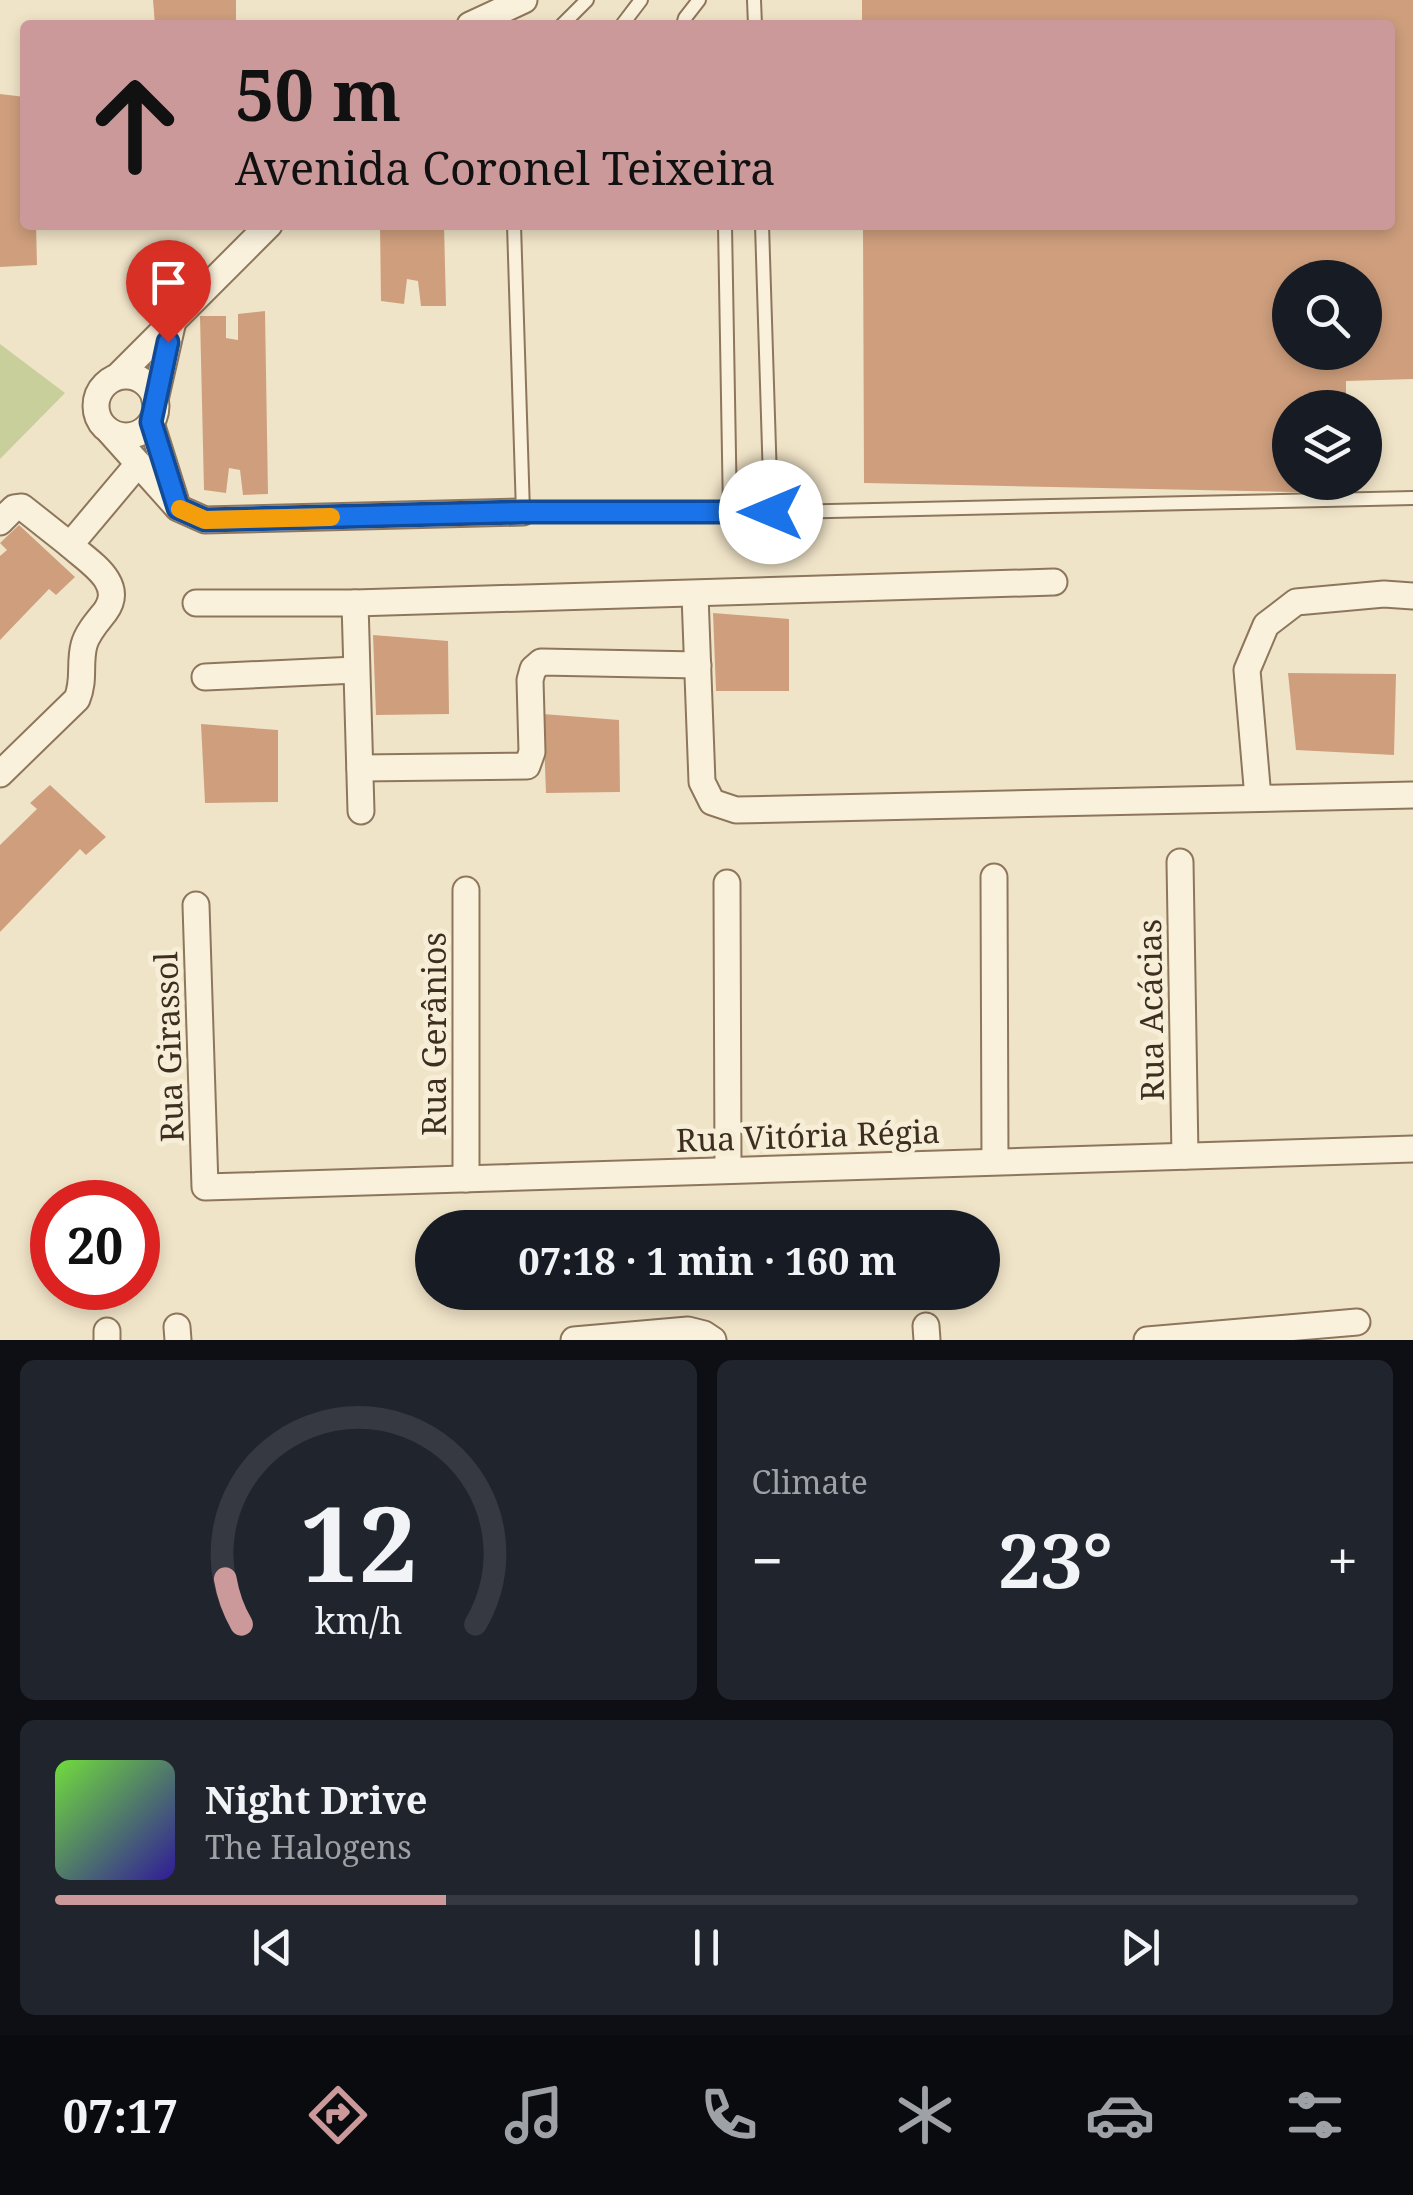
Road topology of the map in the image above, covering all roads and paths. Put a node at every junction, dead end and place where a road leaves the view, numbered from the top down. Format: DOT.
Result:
graph roads {
  1 [pos="490,0"];
  2 [pos="524,0"];
  3 [pos="587,0"];
  4 [pos="641,0"];
  5 [pos="473,20"];
  6 [pos="480,20"];
  7 [pos="567,20"];
  8 [pos="626,20"];
  9 [pos="263,230"];
  10 [pos="514,230"];
  11 [pos="725,230"];
  12 [pos="762,230"];
  13 [pos="173,321"];
  14 [pos="117,377"];
  15 [pos="153,411"];
  16 [pos="110,432"];
  17 [pos="138,464"];
  18 [pos="1413,498"];
  19 [pos="178,508"];
  20 [pos="523,512"];
  21 [pos="730,512"];
  22 [pos="771,512"];
  23 [pos="0,522"];
  24 [pos="70,545"];
  25 [pos="1054,582"];
  26 [pos="695,595"];
  27 [pos="1413,596"];
  28 [pos="196,603"];
  29 [pos="355,604"];
  30 [pos="698,665"];
  31 [pos="356,670"];
  32 [pos="204,677"];
  33 [pos="360,768"];
  34 [pos="0,774"];
  35 [pos="1413,795"];
  36 [pos="1258,798"];
  37 [pos="362,811"];
  38 [pos="1180,862"];
  39 [pos="994,877"];
  40 [pos="727,883"];
  41 [pos="466,890"];
  42 [pos="196,905"];
  43 [pos="1413,1150"];
  44 [pos="1185,1156"];
  45 [pos="995,1162"];
  46 [pos="728,1170"];
  47 [pos="466,1178"];
  48 [pos="205,1187"];
  49 [pos="1357,1322"];
  50 [pos="1212,1337"];
  51 [pos="574,1340"];
  52 [pos="713,1340"];
  53 [pos="1147,1340"];
  1 -- 5 [label="street"];
  2 -- 6 [label="street"];
  3 -- 7 [label="lane"];
  4 -- 8 [label="lane"];
  9 -- 13 [label="street"];
  10 -- 20 [label="lane"];
  11 -- 21 [label="lane"];
  12 -- 22 [label="lane"];
  13 -- 14 [label="street"];
  13 -- 15 [label="street"];
  14 -- 15 [label="street"];
  14 -- 16 [label="street"];
  15 -- 16 [label="street"];
  15 -- 19 [label="street"];
  16 -- 17 [label="street"];
  17 -- 19 [label="street"];
  17 -- 24 [label="street"];
  18 -- 22 [label="lane"];
  19 -- 20 [label="street"];
  20 -- 21 [label="lane"];
  21 -- 22 [label="lane"];
  23 -- 24 [label="street"];
  24 -- 34 [label="street"];
  25 -- 26 [label="street"];
  26 -- 29 [label="street"];
  26 -- 30 [label="street"];
  27 -- 36 [label="street"];
  28 -- 29 [label="street"];
  29 -- 31 [label="street"];
  30 -- 33 [label="street"];
  30 -- 36 [label="street"];
  31 -- 32 [label="street"];
  31 -- 33 [label="street"];
  33 -- 37 [label="street"];
  35 -- 36 [label="street"];
  38 -- 44 [label="street, Rua Acácias"];
  39 -- 45 [label="street"];
  40 -- 46 [label="street"];
  41 -- 47 [label="street, Rua Gerânios"];
  42 -- 48 [label="street, Rua Girassol"];
  43 -- 44 [label="street, Rua Vitória Régia"];
  44 -- 45 [label="street, Rua Vitória Régia"];
  45 -- 46 [label="street, Rua Vitória Régia"];
  46 -- 47 [label="street, Rua Vitória Régia"];
  47 -- 48 [label="street, Rua Vitória Régia"];
  49 -- 50 [label="street"];
  50 -- 53 [label="street"];
  51 -- 52 [label="street"];
}
